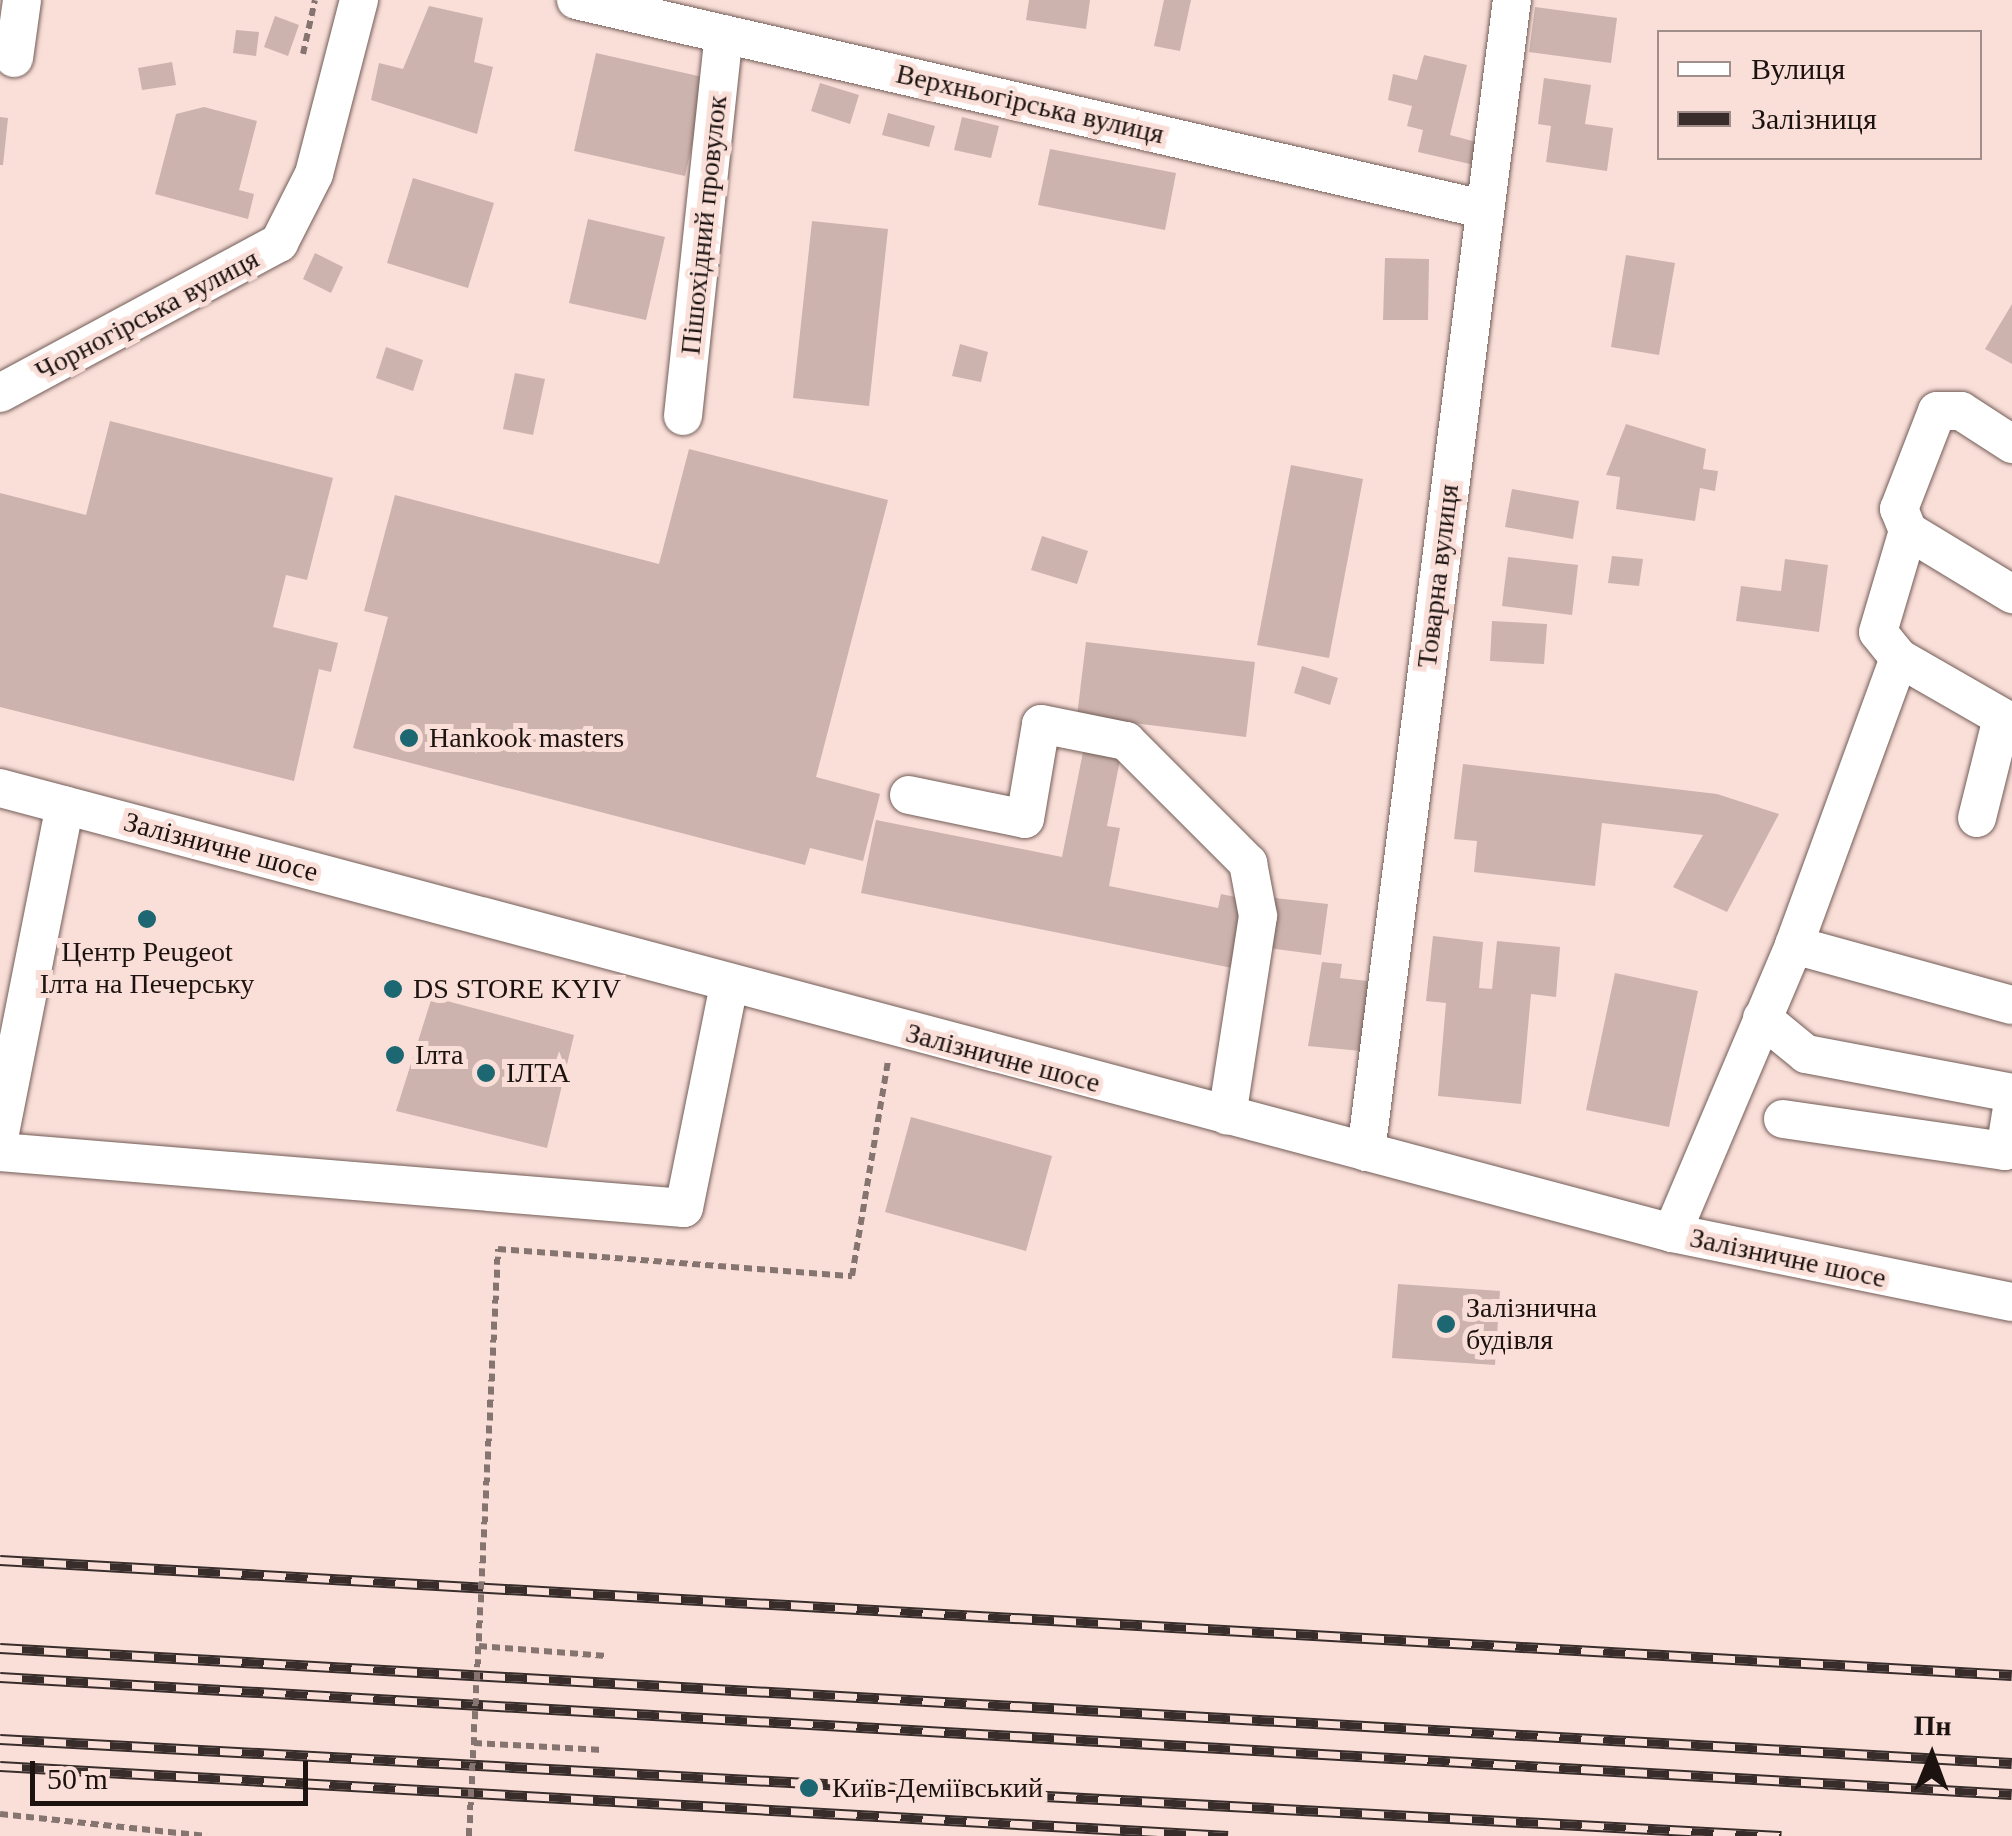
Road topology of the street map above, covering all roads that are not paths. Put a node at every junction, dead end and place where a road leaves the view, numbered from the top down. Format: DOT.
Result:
graph roads {
  1 [pos="22,0"];
  2 [pos="358,0"];
  3 [pos="576,0"];
  4 [pos="1512,0"];
  5 [pos="724,34"];
  6 [pos="14,58"];
  7 [pos="1483,209"];
  8 [pos="0,393"];
  9 [pos="683,416"];
  10 [pos="2012,444"];
  11 [pos="1908,531"];
  12 [pos="2012,594"];
  13 [pos="1899,658"];
  14 [pos="2007,720"];
  15 [pos="0,788"];
  16 [pos="908,795"];
  17 [pos="65,805"];
  18 [pos="1976,818"];
  19 [pos="1794,945"];
  20 [pos="729,984"];
  21 [pos="2012,1005"];
  22 [pos="1762,1018"];
  23 [pos="2012,1093"];
  24 [pos="2012,1108"];
  25 [pos="1227,1116"];
  26 [pos="1783,1120"];
  27 [pos="0,1132"];
  28 [pos="0,1152"];
  29 [pos="1366,1152"];
  30 [pos="1672,1232"];
  31 [pos="2012,1302"];
  1 -- 6 [label="street"];
  2 -- 8 [label="street, Чорногірська вулиця"];
  3 -- 5 [label="street, Верхньогірська вулиця"];
  4 -- 7 [label="street, Товарна вулиця"];
  5 -- 7 [label="street, Верхньогірська вулиця"];
  5 -- 9 [label="street, Пішохідний провулок"];
  7 -- 29 [label="street, Товарна вулиця"];
  10 -- 11 [label="street"];
  11 -- 12 [label="street"];
  11 -- 13 [label="street"];
  13 -- 14 [label="street"];
  13 -- 19 [label="street"];
  14 -- 18 [label="street"];
  15 -- 17 [label="street, Залізничне шосе"];
  16 -- 25 [label="street"];
  17 -- 20 [label="street, Залізничне шосе"];
  17 -- 27 [label="street"];
  19 -- 21 [label="street"];
  19 -- 22 [label="street"];
  20 -- 25 [label="street, Залізничне шосе"];
  20 -- 28 [label="street"];
  22 -- 23 [label="street"];
  22 -- 30 [label="street"];
  24 -- 26 [label="street"];
  25 -- 29 [label="street, Залізничне шосе"];
  29 -- 30 [label="street, Залізничне шосе"];
  30 -- 31 [label="street, Залізничне шосе"];
}
